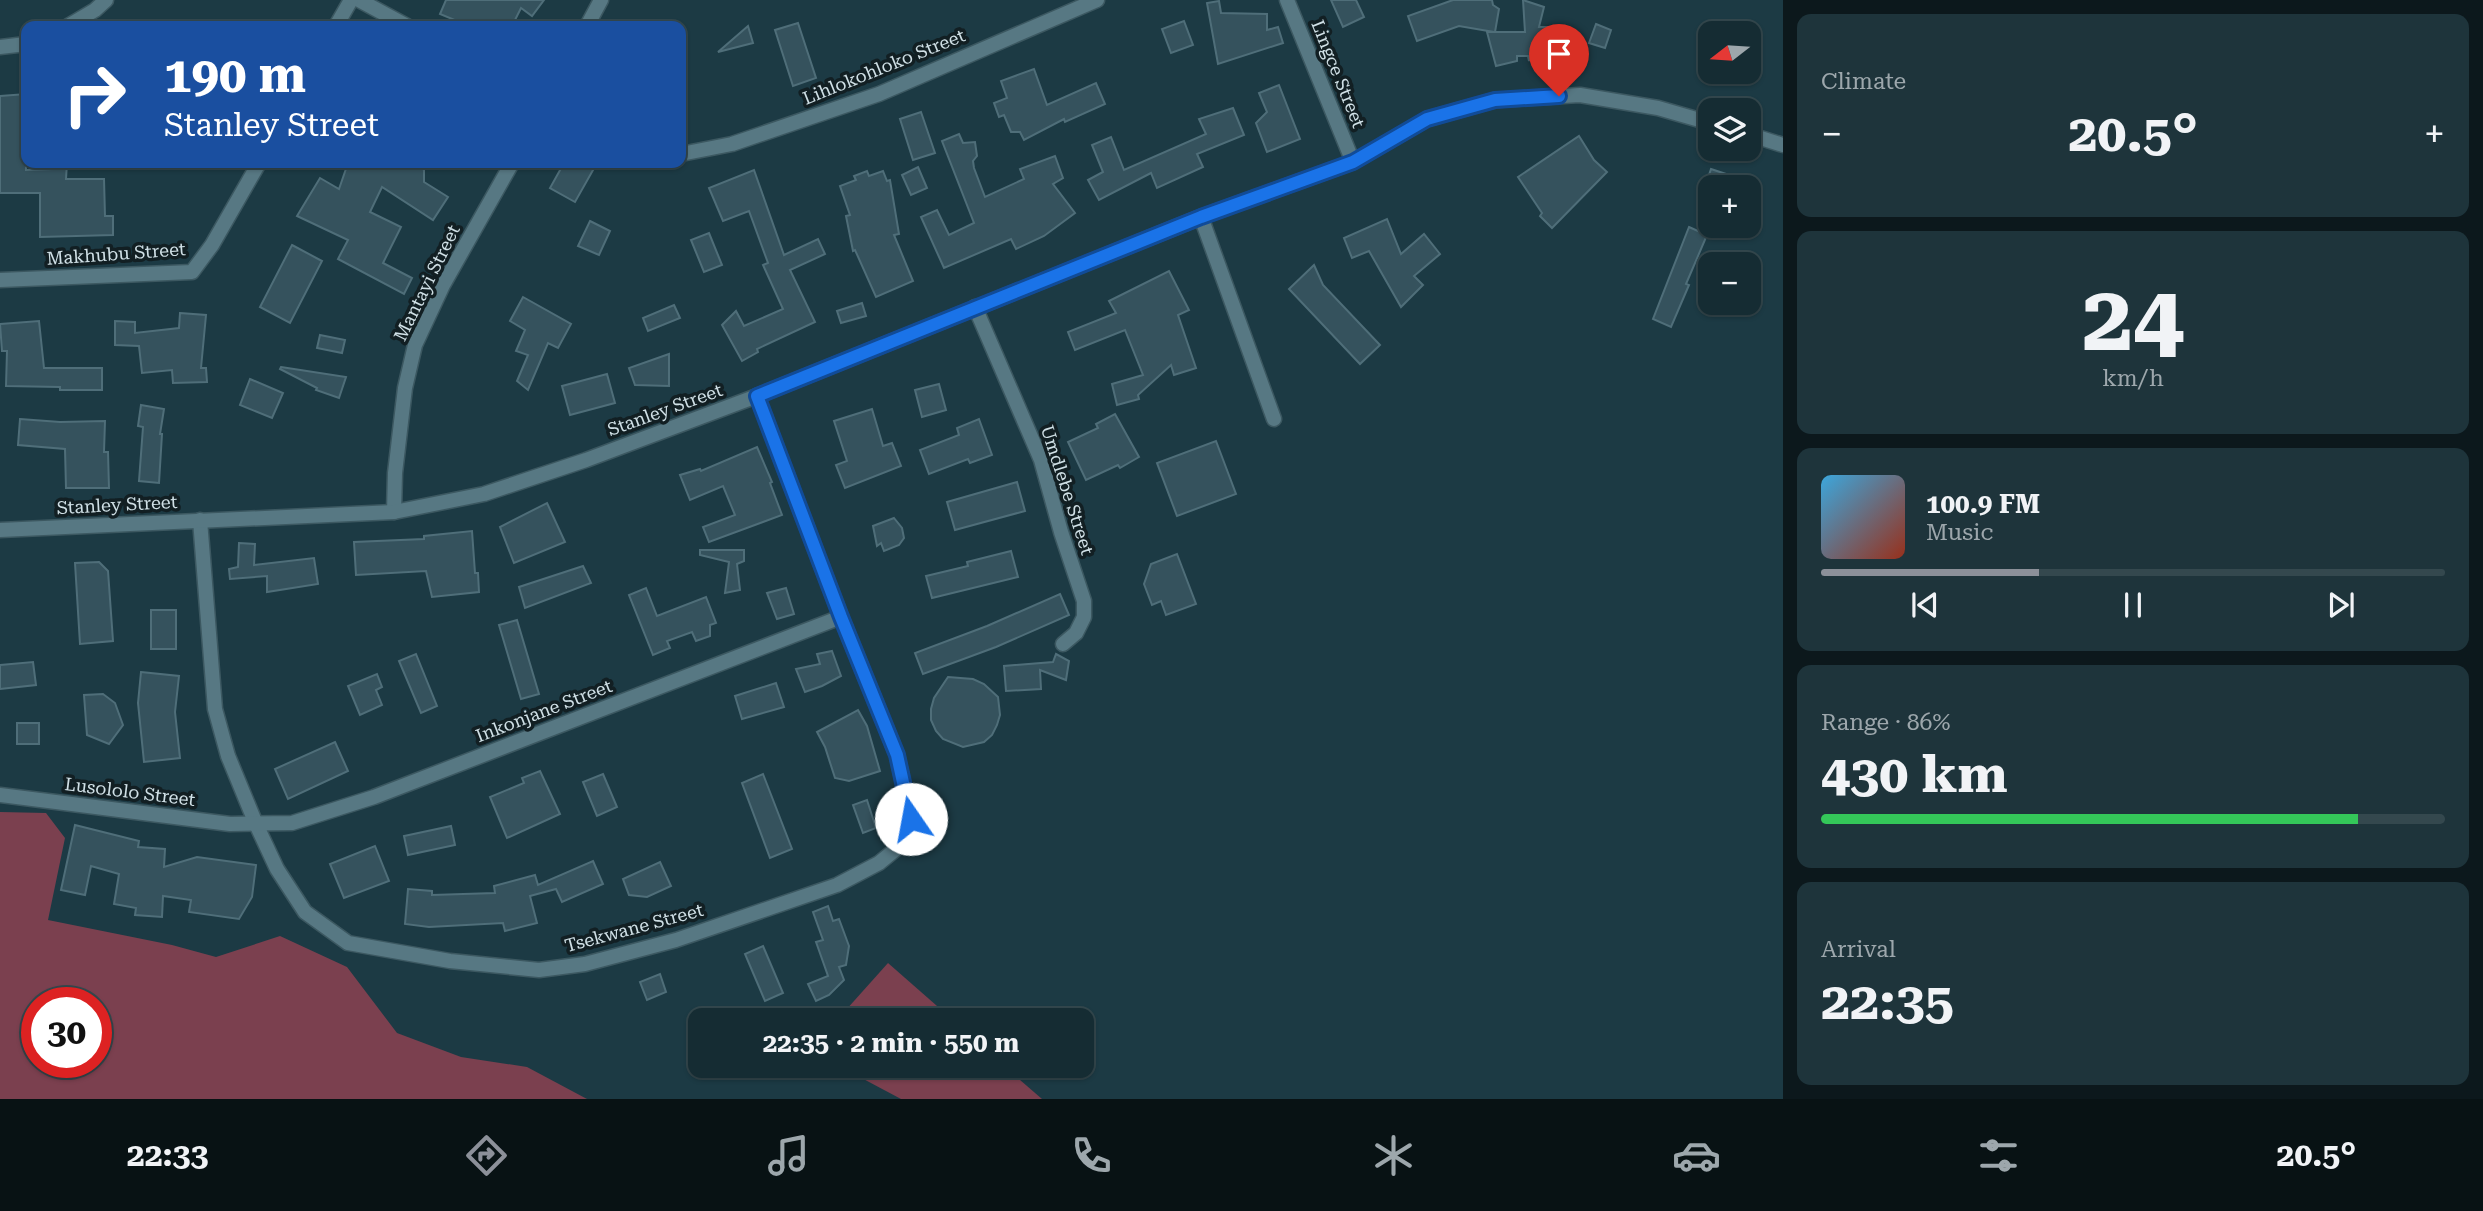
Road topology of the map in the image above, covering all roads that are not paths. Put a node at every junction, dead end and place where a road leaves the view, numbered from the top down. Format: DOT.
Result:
graph roads {
  1 [pos="106,0"];
  2 [pos="351,0"];
  3 [pos="359,0"];
  4 [pos="601,0"];
  5 [pos="1097,0"];
  6 [pos="1287,0"];
  7 [pos="76,21"];
  8 [pos="339,21"];
  9 [pos="398,21"];
  10 [pos="590,21"];
  11 [pos="21,45"];
  12 [pos="0,47"];
  13 [pos="1698,119"];
  14 [pos="1761,138"];
  15 [pos="1783,145"];
  16 [pos="686,153"];
  17 [pos="1353,162"];
  18 [pos="256,168"];
  19 [pos="509,168"];
  20 [pos="1201,217"];
  21 [pos="0,280"];
  22 [pos="975,307"];
  23 [pos="757,396"];
  24 [pos="1274,419"];
  25 [pos="394,512"];
  26 [pos="200,520"];
  27 [pos="0,530"];
  28 [pos="841,617"];
  29 [pos="1063,644"];
  30 [pos="0,795"];
  31 [pos="256,824"];
  1 -- 7 [label="street"];
  2 -- 8 [label="street"];
  3 -- 9 [label="street"];
  4 -- 10 [label="street"];
  5 -- 16 [label="street, Lihlokohloko Street"];
  6 -- 17 [label="street, Lingce Street"];
  11 -- 12 [label="street"];
  13 -- 17 [label="street, Stanley Street"];
  14 -- 15 [label="street"];
  17 -- 20 [label="street, Stanley Street"];
  18 -- 21 [label="street, Makhubu Street"];
  19 -- 25 [label="street, Mantayi Street"];
  20 -- 22 [label="street, Stanley Street"];
  20 -- 24 [label="street"];
  22 -- 23 [label="street, Stanley Street"];
  22 -- 29 [label="street, Umdlebe Street"];
  23 -- 25 [label="street, Stanley Street"];
  23 -- 28 [label="street, Tsekwane Street"];
  25 -- 26 [label="street, Stanley Street"];
  26 -- 27 [label="street, Stanley Street"];
  26 -- 31 [label="street, Tsekwane Street"];
  28 -- 31 [label="street, Inkonjane Street"];
  28 -- 31 [label="street, Tsekwane Street"];
  30 -- 31 [label="street, Lusololo Street"];
}
